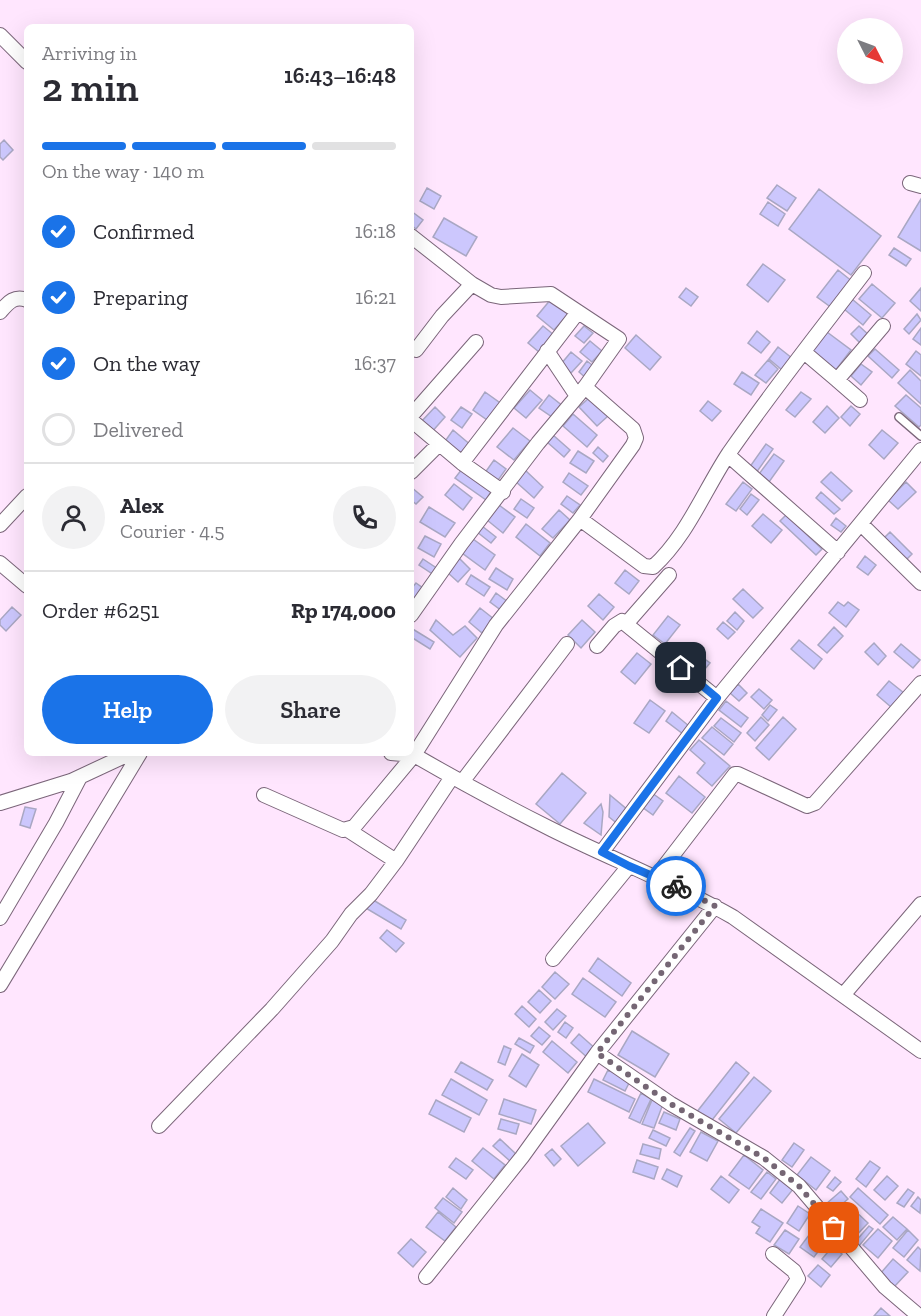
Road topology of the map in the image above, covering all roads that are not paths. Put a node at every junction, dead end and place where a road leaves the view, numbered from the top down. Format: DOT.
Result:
graph roads {
  1 [pos="0,35"];
  2 [pos="24,59"];
  3 [pos="414,238"];
  4 [pos="864,273"];
  5 [pos="472,285"];
  6 [pos="24,299"];
  7 [pos="0,312"];
  8 [pos="578,312"];
  9 [pos="883,326"];
  10 [pos="476,342"];
  11 [pos="416,351"];
  12 [pos="547,351"];
  13 [pos="804,352"];
  14 [pos="837,380"];
  15 [pos="581,392"];
  16 [pos="860,400"];
  17 [pos="414,414"];
  18 [pos="899,417"];
  19 [pos="414,421"];
  20 [pos="921,436"];
  21 [pos="438,444"];
  22 [pos="921,450"];
  23 [pos="728,455"];
  24 [pos="462,463"];
  25 [pos="414,469"];
  26 [pos="502,492"];
  27 [pos="24,499"];
  28 [pos="580,519"];
  29 [pos="861,524"];
  30 [pos="0,525"];
  31 [pos="838,552"];
  32 [pos="0,563"];
  33 [pos="669,575"];
  34 [pos="24,583"];
  35 [pos="921,583"];
  36 [pos="414,611"];
  37 [pos="627,623"];
  38 [pos="567,644"];
  39 [pos="597,646"];
  40 [pos="921,683"];
  41 [pos="717,698"];
  42 [pos="414,755"];
  43 [pos="125,756"];
  44 [pos="139,756"];
  45 [pos="413,756"];
  46 [pos="80,777"];
  47 [pos="457,779"];
  48 [pos="264,795"];
  49 [pos="0,803"];
  50 [pos="348,830"];
  51 [pos="602,852"];
  52 [pos="396,861"];
  53 [pos="629,866"];
  54 [pos="656,877"];
  55 [pos="921,904"];
  56 [pos="715,906"];
  57 [pos="0,918"];
  58 [pos="553,959"];
  59 [pos="0,986"];
  60 [pos="843,994"];
  61 [pos="919,1046"];
  62 [pos="597,1053"];
  63 [pos="159,1125"];
  64 [pos="773,1254"];
  65 [pos="426,1277"];
  66 [pos="774,1316"];
  67 [pos="919,1316"];
  1 -- 2 [label="street"];
  3 -- 5 [label="street"];
  4 -- 13 [label="street"];
  5 -- 8 [label="street"];
  5 -- 11 [label="street"];
  6 -- 7 [label="street"];
  8 -- 12 [label="street"];
  8 -- 15 [label="street"];
  9 -- 14 [label="street"];
  10 -- 17 [label="street"];
  12 -- 15 [label="street"];
  12 -- 24 [label="street"];
  13 -- 14 [label="street"];
  13 -- 23 [label="street"];
  14 -- 16 [label="street"];
  15 -- 26 [label="street"];
  15 -- 28 [label="street"];
  18 -- 20 [label="lane"];
  19 -- 21 [label="street"];
  21 -- 24 [label="street"];
  21 -- 25 [label="street"];
  22 -- 29 [label="street"];
  23 -- 28 [label="street"];
  23 -- 31 [label="street"];
  24 -- 26 [label="street"];
  26 -- 36 [label="street"];
  27 -- 30 [label="street"];
  28 -- 42 [label="street"];
  29 -- 31 [label="street"];
  29 -- 35 [label="street"];
  31 -- 41 [label="street"];
  32 -- 34 [label="street"];
  33 -- 37 [label="street"];
  37 -- 39 [label="street"];
  37 -- 41 [label="street"];
  38 -- 47 [label="street"];
  40 -- 54 [label="street"];
  41 -- 51 [label="street"];
  42 -- 47 [label="street"];
  43 -- 46 [label="street"];
  44 -- 59 [label="street"];
  45 -- 50 [label="street"];
  46 -- 49 [label="street"];
  46 -- 57 [label="street"];
  47 -- 51 [label="street"];
  47 -- 52 [label="street"];
  48 -- 50 [label="street"];
  50 -- 52 [label="street"];
  51 -- 53 [label="street"];
  52 -- 63 [label="street"];
  53 -- 54 [label="street"];
  53 -- 58 [label="street"];
  54 -- 56 [label="street"];
  55 -- 60 [label="street"];
  56 -- 60 [label="street"];
  56 -- 62 [label="street"];
  60 -- 61 [label="street"];
  62 -- 65 [label="street"];
  62 -- 67 [label="street"];
  64 -- 66 [label="street"];
}
